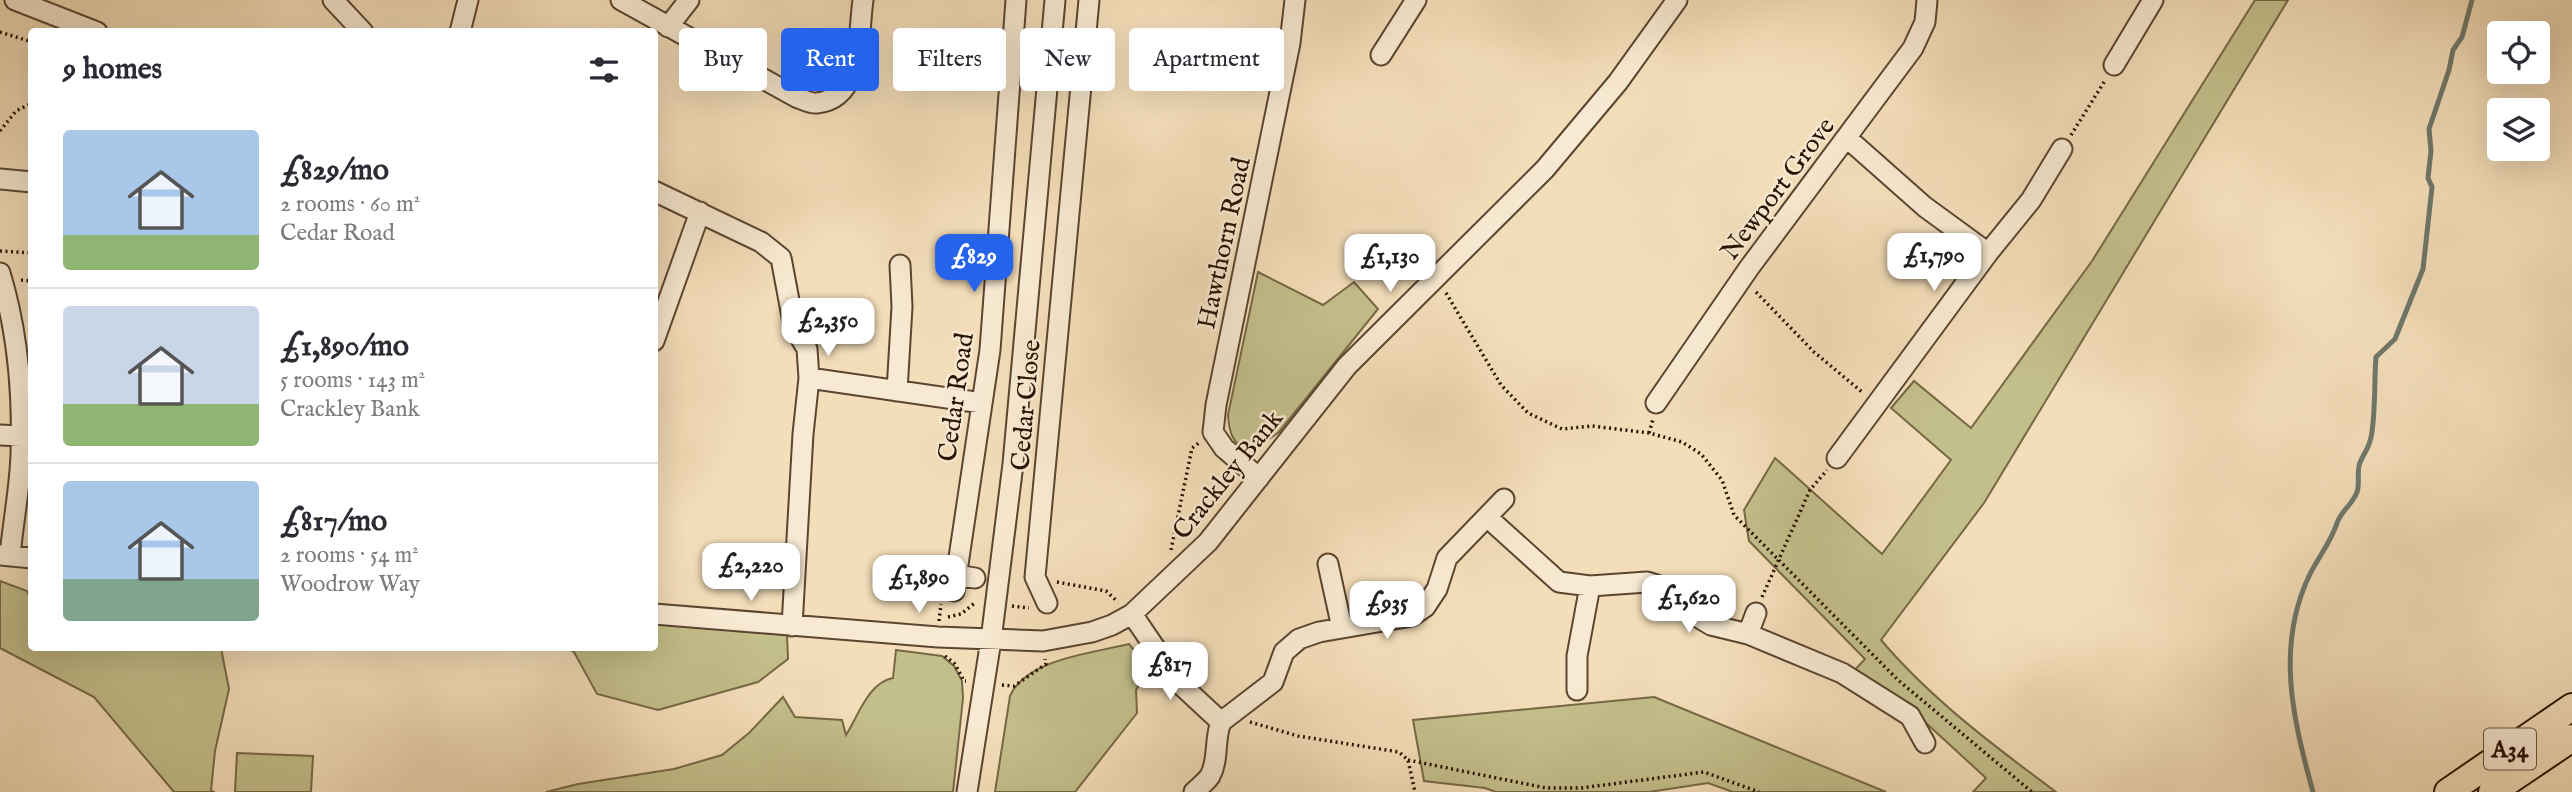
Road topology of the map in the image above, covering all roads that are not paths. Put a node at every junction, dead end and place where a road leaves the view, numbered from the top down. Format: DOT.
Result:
graph roads {
  1 [pos="15,0"];
  2 [pos="333,0"];
  3 [pos="468,0"];
  4 [pos="621,0"];
  5 [pos="689,0"];
  6 [pos="863,0"];
  7 [pos="1016,0"];
  8 [pos="1055,0"];
  9 [pos="1090,0"];
  10 [pos="1295,0"];
  11 [pos="1416,0"];
  12 [pos="1927,0"];
  13 [pos="2153,0"];
  14 [pos="1670,2"];
  15 [pos="668,27"];
  16 [pos="87,28"];
  17 [pos="359,28"];
  18 [pos="461,28"];
  19 [pos="1381,55"];
  20 [pos="2114,65"];
  21 [pos="1847,138"];
  22 [pos="2062,149"];
  23 [pos="0,180"];
  24 [pos="1039,181"];
  25 [pos="28,182"];
  26 [pos="1072,186"];
  27 [pos="658,193"];
  28 [pos="700,212"];
  29 [pos="1988,253"];
  30 [pos="900,265"];
  31 [pos="0,273"];
  32 [pos="658,330"];
  33 [pos="25,356"];
  34 [pos="809,378"];
  35 [pos="897,391"];
  36 [pos="982,403"];
  37 [pos="1656,403"];
  38 [pos="0,435"];
  39 [pos="21,436"];
  40 [pos="1837,458"];
  41 [pos="1259,478"];
  42 [pos="1504,499"];
  43 [pos="1488,516"];
  44 [pos="5,555"];
  45 [pos="28,558"];
  46 [pos="1328,564"];
  47 [pos="962,581"];
  48 [pos="1590,586"];
  49 [pos="1047,603"];
  50 [pos="1756,613"];
  51 [pos="658,614"];
  52 [pos="1132,614"];
  53 [pos="792,626"];
  54 [pos="1342,628"];
  55 [pos="1748,634"];
  56 [pos="991,640"];
  57 [pos="1577,690"];
  58 [pos="2572,707"];
  59 [pos="1221,722"];
  60 [pos="2572,738"];
  61 [pos="1925,743"];
  62 [pos="967,792"];
  63 [pos="1194,792"];
  64 [pos="2448,792"];
  65 [pos="2492,792"];
  1 -- 16 [label="street"];
  2 -- 17 [label="street"];
  3 -- 18 [label="street"];
  4 -- 15 [label="street"];
  5 -- 15 [label="street"];
  6 -- 15 [label="street"];
  7 -- 36 [label="street, Cedar Road"];
  8 -- 24 [label="street"];
  9 -- 26 [label="street, Cedar Close"];
  10 -- 41 [label="street, Hawthorn Road"];
  11 -- 19 [label="street"];
  12 -- 21 [label="street, Newport Grove"];
  13 -- 20 [label="street"];
  14 -- 41 [label="street, Crackley Bank"];
  21 -- 29 [label="street"];
  21 -- 37 [label="street, Newport Grove"];
  22 -- 29 [label="street"];
  23 -- 25 [label="street"];
  24 -- 26 [label="street"];
  24 -- 56 [label="street"];
  26 -- 49 [label="street, Cedar Close"];
  27 -- 28 [label="street"];
  28 -- 32 [label="street"];
  28 -- 34 [label="street"];
  29 -- 40 [label="street"];
  30 -- 35 [label="street"];
  31 -- 33 [label="street"];
  33 -- 39 [label="street"];
  34 -- 35 [label="street"];
  34 -- 53 [label="street"];
  35 -- 36 [label="street"];
  36 -- 47 [label="street, Cedar Road"];
  38 -- 39 [label="street"];
  39 -- 44 [label="street"];
  41 -- 52 [label="street, Crackley Bank"];
  42 -- 43 [label="street"];
  43 -- 48 [label="street"];
  43 -- 54 [label="street"];
  44 -- 45 [label="street"];
  46 -- 54 [label="street"];
  48 -- 55 [label="street"];
  48 -- 57 [label="street"];
  50 -- 55 [label="street"];
  51 -- 53 [label="street, Crackley Bank"];
  52 -- 56 [label="street, Crackley Bank"];
  52 -- 59 [label="street"];
  53 -- 56 [label="street, Crackley Bank"];
  54 -- 59 [label="street"];
  55 -- 61 [label="street"];
  56 -- 62 [label="street"];
  58 -- 64 [label="highway, A34"];
  59 -- 63 [label="street"];
  60 -- 65 [label="highway, A34"];
}
